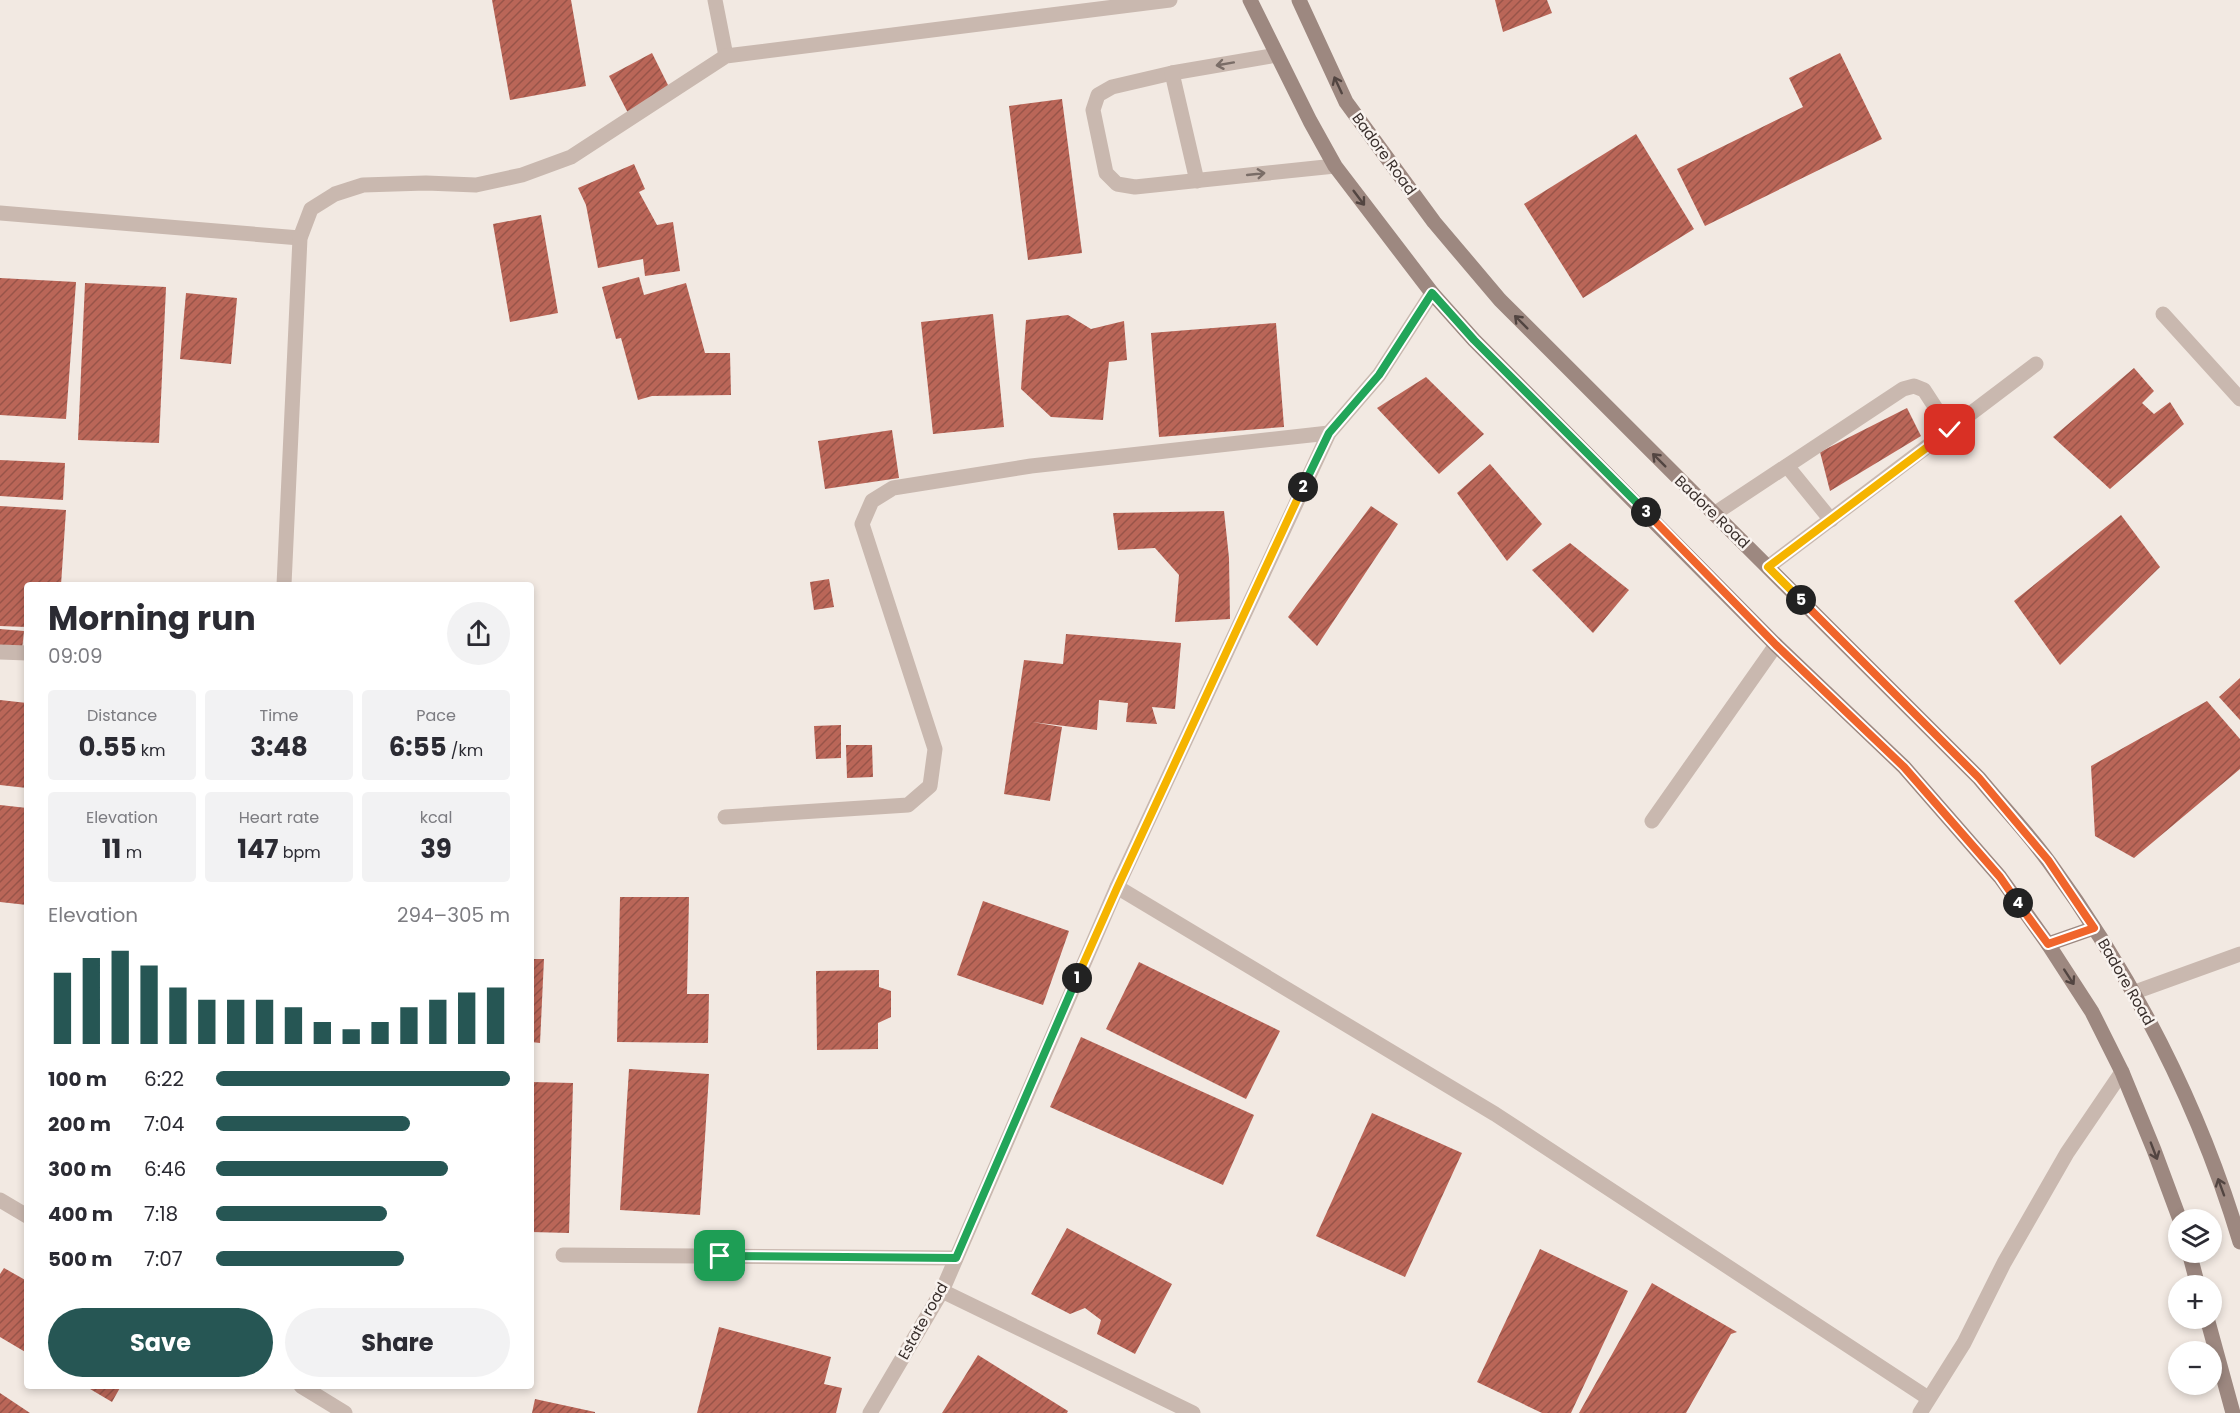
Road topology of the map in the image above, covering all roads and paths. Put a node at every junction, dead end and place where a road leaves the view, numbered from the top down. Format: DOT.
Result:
graph roads {
  1 [pos="715,0"];
  2 [pos="1170,0"];
  3 [pos="1250,0"];
  4 [pos="1299,0"];
  5 [pos="1277,55"];
  6 [pos="726,56"];
  7 [pos="1172,73"];
  8 [pos="1335,166"];
  9 [pos="1197,181"];
  10 [pos="0,213"];
  11 [pos="300,238"];
  12 [pos="1432,293"];
  13 [pos="2163,314"];
  14 [pos="2036,364"];
  15 [pos="2240,399"];
  16 [pos="1950,430"];
  17 [pos="1329,433"];
  18 [pos="1787,466"];
  19 [pos="1714,514"];
  20 [pos="1831,520"];
  21 [pos="1768,567"];
  22 [pos="284,582"];
  23 [pos="1776,645"];
  24 [pos="0,652"];
  25 [pos="24,653"];
  26 [pos="725,817"];
  27 [pos="1652,821"];
  28 [pos="1117,888"];
  29 [pos="2094,928"];
  30 [pos="2048,944"];
  31 [pos="2240,954"];
  32 [pos="2135,992"];
  33 [pos="2122,1072"];
  34 [pos="0,1200"];
  35 [pos="2176,1209"];
  36 [pos="24,1214"];
  37 [pos="2240,1242"];
  38 [pos="563,1255"];
  39 [pos="956,1258"];
  40 [pos="942,1291"];
  41 [pos="2210,1329"];
  42 [pos="306,1389"];
  43 [pos="1928,1398"];
  44 [pos="345,1413"];
  45 [pos="870,1413"];
  46 [pos="1193,1413"];
  47 [pos="1920,1413"];
  48 [pos="2233,1413"];
  1 -- 6 [label="street"];
  2 -- 6 [label="street"];
  3 -- 5 [label="main road"];
  19 -- 4 [label="main road, Badore Road, one-way"];
  5 -- 7 [label="street, one-way"];
  5 -- 8 [label="main road"];
  6 -- 11 [label="street"];
  7 -- 9 [label="street"];
  7 -- 9 [label="street"];
  9 -- 8 [label="street, one-way"];
  8 -- 12 [label="main road, one-way"];
  10 -- 11 [label="street"];
  11 -- 22 [label="street"];
  12 -- 17 [label="street, Estate road"];
  12 -- 23 [label="main road"];
  13 -- 15 [label="street"];
  14 -- 16 [label="street"];
  16 -- 18 [label="street"];
  16 -- 20 [label="street"];
  17 -- 26 [label="street"];
  17 -- 28 [label="street, Estate road"];
  18 -- 19 [label="street"];
  18 -- 20 [label="street"];
  19 -- 21 [label="main road, Badore Road"];
  20 -- 21 [label="street"];
  21 -- 29 [label="main road, Badore Road"];
  23 -- 27 [label="street"];
  23 -- 30 [label="main road"];
  24 -- 25 [label="street"];
  28 -- 39 [label="street, Estate road"];
  28 -- 43 [label="street"];
  29 -- 30 [label="main road"];
  29 -- 32 [label="main road, Badore Road"];
  30 -- 33 [label="main road, one-way"];
  31 -- 32 [label="street"];
  37 -- 32 [label="main road, Badore Road, one-way"];
  33 -- 35 [label="main road, one-way"];
  33 -- 43 [label="street"];
  34 -- 36 [label="street"];
  38 -- 39 [label="street"];
  39 -- 40 [label="street, Estate road"];
  40 -- 45 [label="street, Estate road"];
  40 -- 46 [label="street"];
  41 -- 48 [label="main road"];
  42 -- 44 [label="street"];
  43 -- 47 [label="street"];
}
